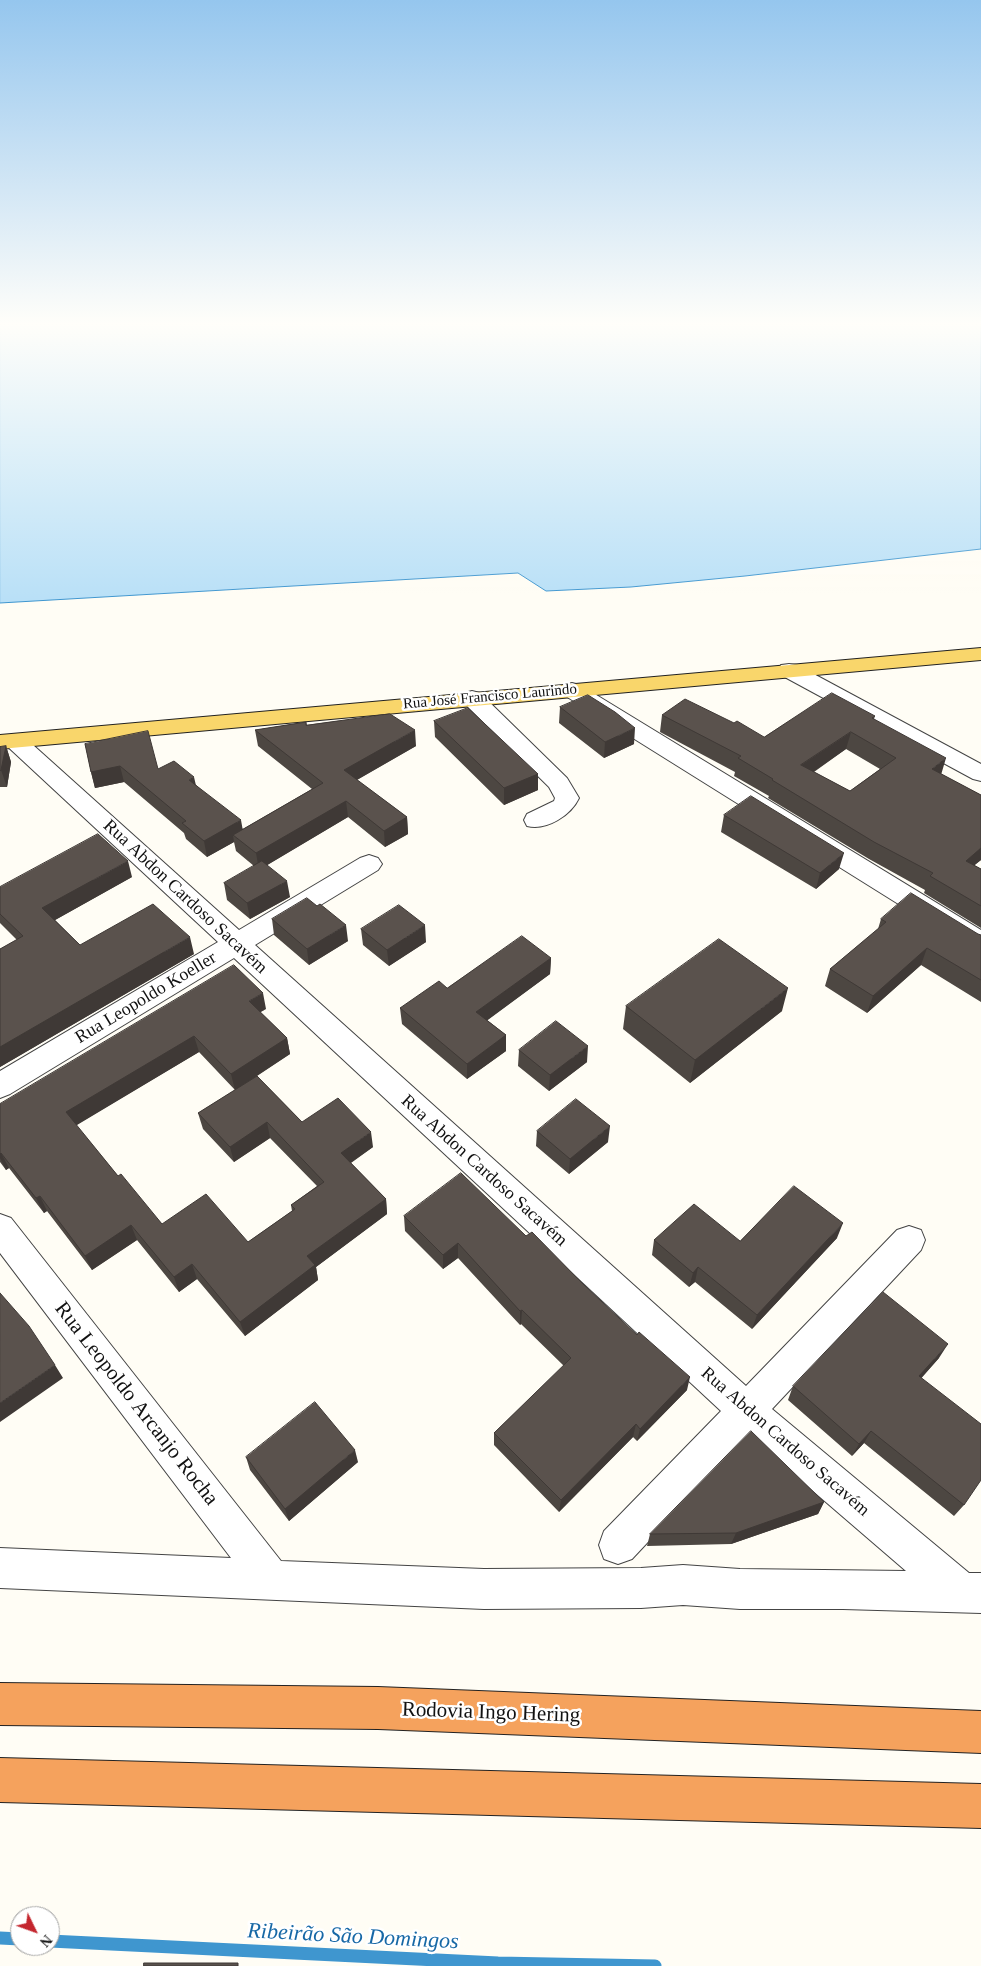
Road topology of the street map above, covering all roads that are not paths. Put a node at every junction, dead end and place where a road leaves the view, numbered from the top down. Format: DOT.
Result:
graph roads {
  1 [pos="981,654"];
  2 [pos="789,670"];
  3 [pos="572,690"];
  4 [pos="472,698"];
  5 [pos="7,741"];
  6 [pos="981,774"];
  7 [pos="536,820"];
  8 [pos="369,864"];
  9 [pos="981,943"];
  10 [pos="236,944"];
  11 [pos="0,1086"];
  12 [pos="0,1228"];
  13 [pos="909,1240"];
  14 [pos="747,1411"];
  15 [pos="618,1545"];
  16 [pos="0,1568"];
  17 [pos="271,1579"];
  18 [pos="971,1592"];
  19 [pos="0,1704"];
  20 [pos="981,1732"];
  21 [pos="0,1780"];
  22 [pos="981,1806"];
  1 -- 2 [label="main road, Rua José Francisco Laurindo"];
  2 -- 3 [label="main road, Rua José Francisco Laurindo"];
  2 -- 6 [label="street"];
  3 -- 4 [label="main road, Rua José Francisco Laurindo"];
  3 -- 9 [label="street"];
  4 -- 5 [label="main road, Rua José Francisco Laurindo"];
  4 -- 7 [label="street"];
  5 -- 10 [label="street, Rua Abdon Cardoso Sacavém"];
  8 -- 10 [label="street, Rua Leopoldo Koeller"];
  10 -- 11 [label="street, Rua Leopoldo Koeller"];
  10 -- 14 [label="street, Rua Abdon Cardoso Sacavém"];
  12 -- 17 [label="street, Rua Leopoldo Arcanjo Rocha"];
  13 -- 14 [label="street"];
  14 -- 15 [label="street"];
  14 -- 18 [label="street, Rua Abdon Cardoso Sacavém"];
  16 -- 17 [label="street"];
  17 -- 18 [label="street"];
  19 -- 20 [label="highway, Rodovia Ingo Hering"];
  21 -- 22 [label="highway"];
}
